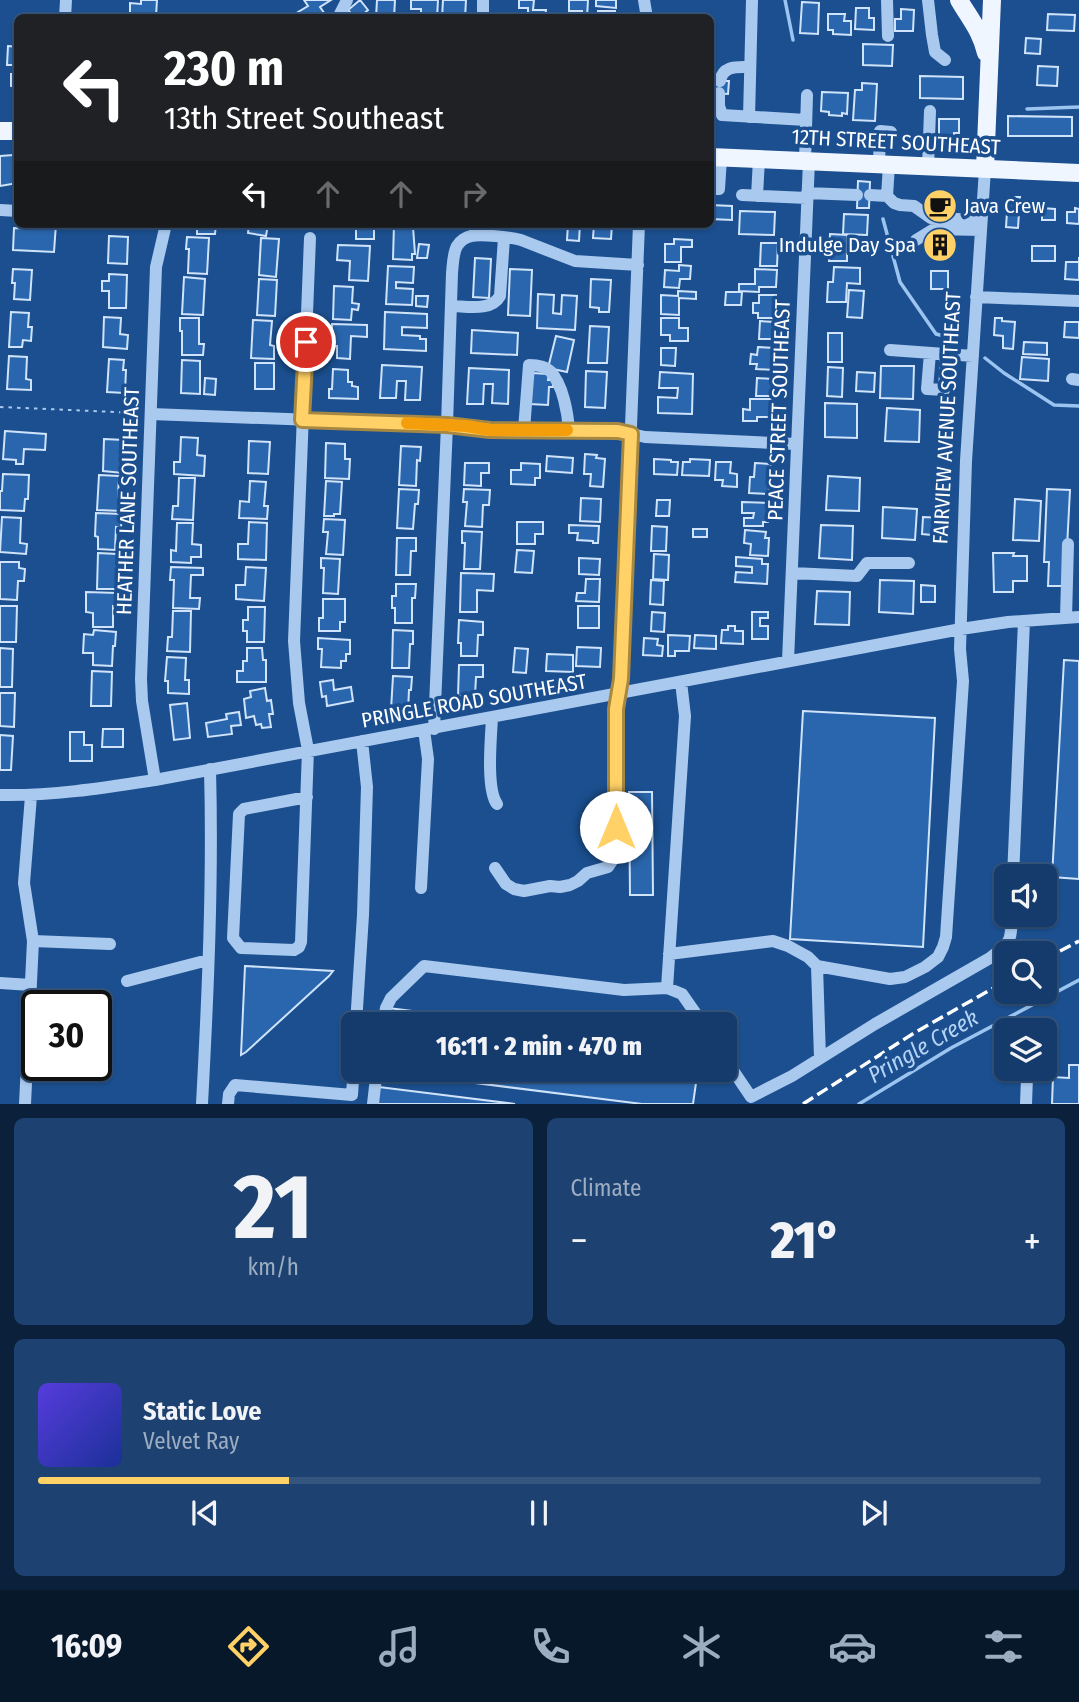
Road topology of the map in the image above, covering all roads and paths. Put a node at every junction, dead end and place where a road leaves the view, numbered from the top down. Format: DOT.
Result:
graph roads {
  1 [pos="752,0"];
  2 [pos="887,0"];
  3 [pos="929,0"];
  4 [pos="960,0"];
  5 [pos="992,3"];
  6 [pos="888,36"];
  7 [pos="945,60"];
  8 [pos="990,66"];
  9 [pos="750,67"];
  10 [pos="807,95"];
  11 [pos="930,111"];
  12 [pos="748,117"];
  13 [pos="806,120"];
  14 [pos="891,132"];
  15 [pos="716,157"];
  16 [pos="759,159"];
  17 [pos="807,161"];
  18 [pos="884,164"];
  19 [pos="928,167"];
  20 [pos="985,169"];
  21 [pos="1079,173"];
  22 [pos="714,189"];
  23 [pos="742,195"];
  24 [pos="887,195"];
  25 [pos="757,196"];
  26 [pos="807,196"];
  27 [pos="981,225"];
  28 [pos="165,228"];
  29 [pos="639,228"];
  30 [pos="504,237"];
  31 [pos="310,238"];
  32 [pos="915,240"];
  33 [pos="638,265"];
  34 [pos="976,297"];
  35 [pos="1079,301"];
  36 [pos="451,306"];
  37 [pos="890,350"];
  38 [pos="930,353"];
  39 [pos="946,354"];
  40 [pos="973,356"];
  41 [pos="0,407"];
  42 [pos="151,414"];
  43 [pos="302,420"];
  44 [pos="447,425"];
  45 [pos="524,430"];
  46 [pos="569,430"];
  47 [pos="631,434"];
  48 [pos="797,444"];
  49 [pos="1068,544"];
  50 [pos="909,563"];
  51 [pos="792,573"];
  52 [pos="1072,618"];
  53 [pos="1024,621"];
  54 [pos="961,629"];
  55 [pos="788,661"];
  56 [pos="681,682"];
  57 [pos="619,694"];
  58 [pos="492,718"];
  59 [pos="429,730"];
  60 [pos="362,741"];
  61 [pos="308,750"];
  62 [pos="211,769"];
  63 [pos="155,780"];
  64 [pos="0,796"];
  65 [pos="30,796"];
  66 [pos="307,797"];
  67 [pos="497,804"];
  68 [pos="1014,864"];
  69 [pos="495,869"];
  70 [pos="421,888"];
  71 [pos="1012,927"];
  72 [pos="33,941"];
  73 [pos="110,944"];
  74 [pos="669,954"];
  75 [pos="208,960"];
  76 [pos="817,966"];
  77 [pos="127,981"];
  78 [pos="0,983"];
  79 [pos="667,988"];
  80 [pos="31,990"];
  81 [pos="357,1012"];
  82 [pos="385,1012"];
  83 [pos="695,1012"];
  84 [pos="820,1058"];
  85 [pos="26,1081"];
  86 [pos="737,1081"];
  87 [pos="1027,1081"];
  88 [pos="353,1082"];
  89 [pos="376,1082"];
  90 [pos="747,1100"];
  91 [pos="25,1104"];
  92 [pos="202,1104"];
  93 [pos="228,1104"];
  94 [pos="373,1104"];
  95 [pos="1026,1104"];
  1 -- 9 [label="street"];
  2 -- 6 [label="street"];
  3 -- 7 [label="street"];
  4 -- 5 [label="main road"];
  4 -- 8 [label="main road"];
  5 -- 8 [label="main road, FAIRVIEW AVENUE SOUTHEAST"];
  8 -- 20 [label="main road, FAIRVIEW AVENUE SOUTHEAST"];
  9 -- 12 [label="street"];
  9 -- 12 [label="street"];
  10 -- 13 [label="street, PEACE STREET SOUTHEAST"];
  11 -- 19 [label="street"];
  12 -- 13 [label="street"];
  13 -- 17 [label="street, PEACE STREET SOUTHEAST"];
  14 -- 18 [label="street"];
  15 -- 16 [label="main road, 12TH STREET SOUTHEAST"];
  15 -- 22 [label="street"];
  16 -- 17 [label="main road, 12TH STREET SOUTHEAST"];
  16 -- 25 [label="street"];
  17 -- 18 [label="main road, 12TH STREET SOUTHEAST"];
  17 -- 26 [label="street, PEACE STREET SOUTHEAST"];
  18 -- 19 [label="main road, 12TH STREET SOUTHEAST"];
  18 -- 24 [label="street"];
  19 -- 20 [label="main road, 12TH STREET SOUTHEAST"];
  20 -- 21 [label="main road, 12TH STREET SOUTHEAST"];
  20 -- 27 [label="street, FAIRVIEW AVENUE SOUTHEAST"];
  23 -- 25 [label="street"];
  24 -- 26 [label="street"];
  24 -- 27 [label="street"];
  25 -- 26 [label="street"];
  26 -- 48 [label="street, PEACE STREET SOUTHEAST"];
  27 -- 32 [label="street"];
  27 -- 34 [label="street, FAIRVIEW AVENUE SOUTHEAST"];
  28 -- 42 [label="street, HEATHER LANE SOUTHEAST"];
  29 -- 33 [label="street"];
  30 -- 33 [label="street"];
  30 -- 36 [label="street"];
  30 -- 36 [label="street"];
  31 -- 43 [label="street"];
  33 -- 47 [label="street"];
  34 -- 35 [label="street"];
  34 -- 40 [label="street, FAIRVIEW AVENUE SOUTHEAST"];
  36 -- 44 [label="street"];
  37 -- 38 [label="street"];
  38 -- 39 [label="street"];
  38 -- 39 [label="street"];
  39 -- 40 [label="street"];
  40 -- 54 [label="street, FAIRVIEW AVENUE SOUTHEAST"];
  41 -- 42 [label="path"];
  42 -- 43 [label="street"];
  42 -- 63 [label="street, HEATHER LANE SOUTHEAST"];
  43 -- 44 [label="street"];
  43 -- 61 [label="street"];
  44 -- 45 [label="street"];
  44 -- 59 [label="street"];
  45 -- 46 [label="street"];
  45 -- 46 [label="street"];
  46 -- 47 [label="street"];
  47 -- 48 [label="street"];
  47 -- 57 [label="street"];
  48 -- 51 [label="street, PEACE STREET SOUTHEAST"];
  49 -- 52 [label="street"];
  50 -- 51 [label="street"];
  51 -- 55 [label="street, PEACE STREET SOUTHEAST"];
  52 -- 53 [label="street, PRINGLE ROAD SOUTHEAST"];
  53 -- 54 [label="street, PRINGLE ROAD SOUTHEAST"];
  53 -- 68 [label="street"];
  54 -- 55 [label="street, PRINGLE ROAD SOUTHEAST"];
  54 -- 76 [label="street, FAIRVIEW AVENUE SOUTHEAST"];
  55 -- 56 [label="street, PRINGLE ROAD SOUTHEAST"];
  56 -- 57 [label="street, PRINGLE ROAD SOUTHEAST"];
  56 -- 74 [label="street"];
  57 -- 58 [label="street, PRINGLE ROAD SOUTHEAST"];
  57 -- 69 [label="street"];
  58 -- 59 [label="street, PRINGLE ROAD SOUTHEAST"];
  58 -- 67 [label="street"];
  59 -- 60 [label="street, PRINGLE ROAD SOUTHEAST"];
  59 -- 70 [label="street"];
  60 -- 61 [label="street, PRINGLE ROAD SOUTHEAST"];
  60 -- 81 [label="street"];
  61 -- 62 [label="street, PRINGLE ROAD SOUTHEAST"];
  61 -- 66 [label="street"];
  62 -- 63 [label="street, PRINGLE ROAD SOUTHEAST"];
  62 -- 75 [label="street"];
  63 -- 65 [label="street, PRINGLE ROAD SOUTHEAST"];
  64 -- 65 [label="street, PRINGLE ROAD SOUTHEAST"];
  65 -- 72 [label="street"];
  66 -- 66 [label="street"];
  71 -- 84 [label="street"];
  72 -- 73 [label="street"];
  72 -- 80 [label="street"];
  74 -- 76 [label="street"];
  74 -- 79 [label="street"];
  75 -- 77 [label="street"];
  75 -- 92 [label="street"];
  76 -- 84 [label="street"];
  78 -- 80 [label="street"];
  79 -- 82 [label="street"];
  79 -- 83 [label="street"];
  84 -- 90 [label="street"];
  85 -- 91 [label="street"];
  86 -- 90 [label="street"];
  87 -- 95 [label="street"];
  88 -- 93 [label="street"];
  89 -- 94 [label="street"];
}
